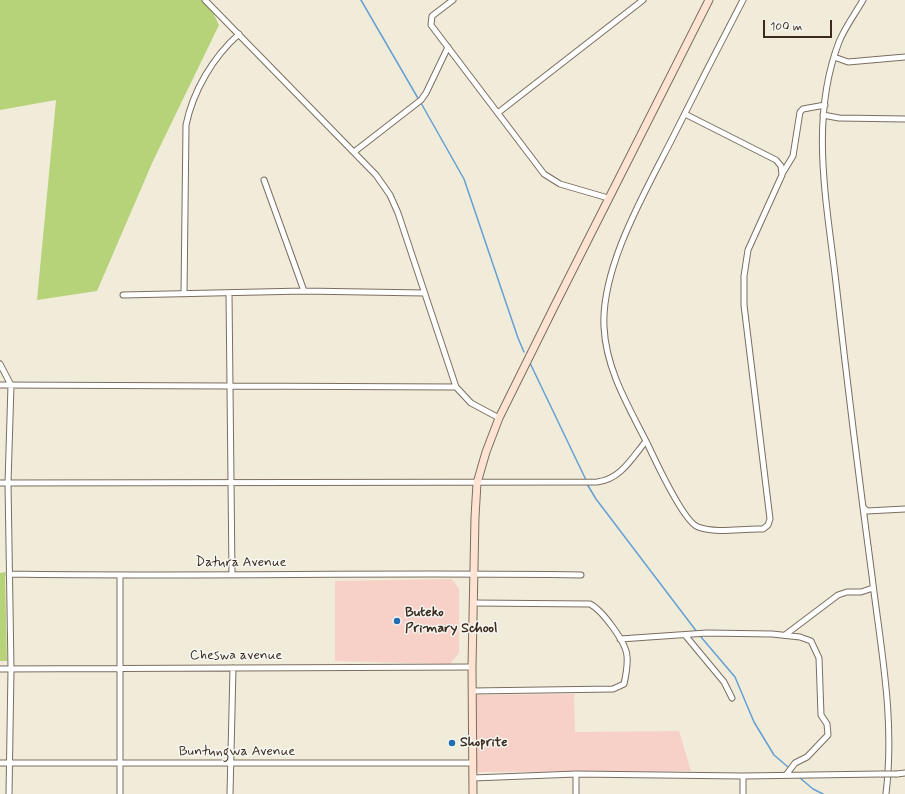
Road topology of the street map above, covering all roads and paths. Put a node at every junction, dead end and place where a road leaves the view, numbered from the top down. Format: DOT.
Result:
graph roads {
  1 [pos="204,0"];
  2 [pos="453,0"];
  3 [pos="642,0"];
  4 [pos="709,0"];
  5 [pos="742,0"];
  6 [pos="863,0"];
  7 [pos="446,2"];
  8 [pos="239,34"];
  9 [pos="448,47"];
  10 [pos="834,57"];
  11 [pos="905,57"];
  12 [pos="825,105"];
  13 [pos="499,112"];
  14 [pos="685,114"];
  15 [pos="823,115"];
  16 [pos="905,119"];
  17 [pos="354,152"];
  18 [pos="782,175"];
  19 [pos="264,180"];
  20 [pos="608,198"];
  21 [pos="304,291"];
  22 [pos="424,292"];
  23 [pos="229,293"];
  24 [pos="184,294"];
  25 [pos="123,295"];
  26 [pos="0,364"];
  27 [pos="0,385"];
  28 [pos="11,385"];
  29 [pos="230,387"];
  30 [pos="456,387"];
  31 [pos="499,418"];
  32 [pos="646,441"];
  33 [pos="0,483"];
  34 [pos="8,483"];
  35 [pos="477,483"];
  36 [pos="231,484"];
  37 [pos="863,508"];
  38 [pos="905,510"];
  39 [pos="474,573"];
  40 [pos="9,574"];
  41 [pos="581,575"];
  42 [pos="120,576"];
  43 [pos="232,576"];
  44 [pos="873,588"];
  45 [pos="473,603"];
  46 [pos="685,635"];
  47 [pos="784,636"];
  48 [pos="620,639"];
  49 [pos="472,667"];
  50 [pos="120,668"];
  51 [pos="233,668"];
  52 [pos="0,669"];
  53 [pos="11,669"];
  54 [pos="472,691"];
  55 [pos="732,698"];
  56 [pos="0,763"];
  57 [pos="9,763"];
  58 [pos="473,763"];
  59 [pos="120,764"];
  60 [pos="230,764"];
  61 [pos="905,773"];
  62 [pos="576,774"];
  63 [pos="786,775"];
  64 [pos="743,776"];
  65 [pos="472,778"];
  66 [pos="9,794"];
  67 [pos="120,794"];
  68 [pos="230,794"];
  69 [pos="472,794"];
  70 [pos="576,794"];
  71 [pos="743,794"];
  72 [pos="886,794"];
  1 -- 8 [label="street"];
  2 -- 7 [label="street"];
  3 -- 13 [label="street"];
  4 -- 20 [label="main road"];
  5 -- 14 [label="street"];
  6 -- 10 [label="street"];
  7 -- 9 [label="street"];
  8 -- 17 [label="street"];
  8 -- 24 [label="street"];
  9 -- 13 [label="street"];
  9 -- 17 [label="street"];
  10 -- 11 [label="street"];
  10 -- 12 [label="street"];
  12 -- 15 [label="street"];
  12 -- 18 [label="street"];
  13 -- 20 [label="street"];
  14 -- 18 [label="street"];
  14 -- 32 [label="street"];
  15 -- 16 [label="street"];
  15 -- 37 [label="street"];
  17 -- 22 [label="street"];
  18 -- 32 [label="street"];
  19 -- 21 [label="street"];
  20 -- 31 [label="main road"];
  21 -- 22 [label="street"];
  21 -- 23 [label="street"];
  22 -- 30 [label="street"];
  23 -- 24 [label="street"];
  23 -- 29 [label="street"];
  24 -- 25 [label="street"];
  26 -- 28 [label="street"];
  27 -- 28 [label="street"];
  28 -- 29 [label="street"];
  28 -- 34 [label="street"];
  29 -- 30 [label="street"];
  29 -- 36 [label="street"];
  30 -- 31 [label="street"];
  31 -- 35 [label="main road"];
  32 -- 35 [label="street"];
  33 -- 34 [label="street"];
  34 -- 36 [label="street"];
  34 -- 40 [label="street"];
  35 -- 36 [label="street"];
  35 -- 39 [label="main road"];
  36 -- 43 [label="street"];
  37 -- 38 [label="street"];
  37 -- 44 [label="street"];
  39 -- 41 [label="street, Datura Avenue"];
  39 -- 43 [label="street, Datura Avenue"];
  39 -- 45 [label="main road"];
  40 -- 42 [label="street, Datura Avenue"];
  40 -- 53 [label="street"];
  42 -- 43 [label="street, Datura Avenue"];
  42 -- 50 [label="street"];
  44 -- 47 [label="street"];
  44 -- 72 [label="street"];
  45 -- 48 [label="street"];
  45 -- 49 [label="main road"];
  46 -- 47 [label="street"];
  46 -- 48 [label="street"];
  46 -- 55 [label="street"];
  47 -- 63 [label="street"];
  48 -- 54 [label="street"];
  49 -- 51 [label="street, Cheswa avenue"];
  49 -- 54 [label="main road"];
  50 -- 51 [label="street, Cheswa avenue"];
  50 -- 53 [label="street, Cheswa avenue"];
  50 -- 59 [label="street"];
  51 -- 60 [label="street"];
  52 -- 53 [label="street, Cheswa avenue"];
  53 -- 57 [label="street"];
  54 -- 58 [label="main road"];
  56 -- 57 [label="street, Buntungwa Avenue"];
  57 -- 59 [label="street, Buntungwa Avenue"];
  57 -- 66 [label="street"];
  58 -- 60 [label="street, Buntungwa Avenue"];
  58 -- 65 [label="main road"];
  59 -- 60 [label="street, Buntungwa Avenue"];
  59 -- 67 [label="street"];
  60 -- 68 [label="street"];
  61 -- 63 [label="street, bridge"];
  62 -- 64 [label="street"];
  62 -- 65 [label="street"];
  62 -- 70 [label="street"];
  63 -- 64 [label="street"];
  64 -- 71 [label="street"];
  65 -- 69 [label="main road"];
}
